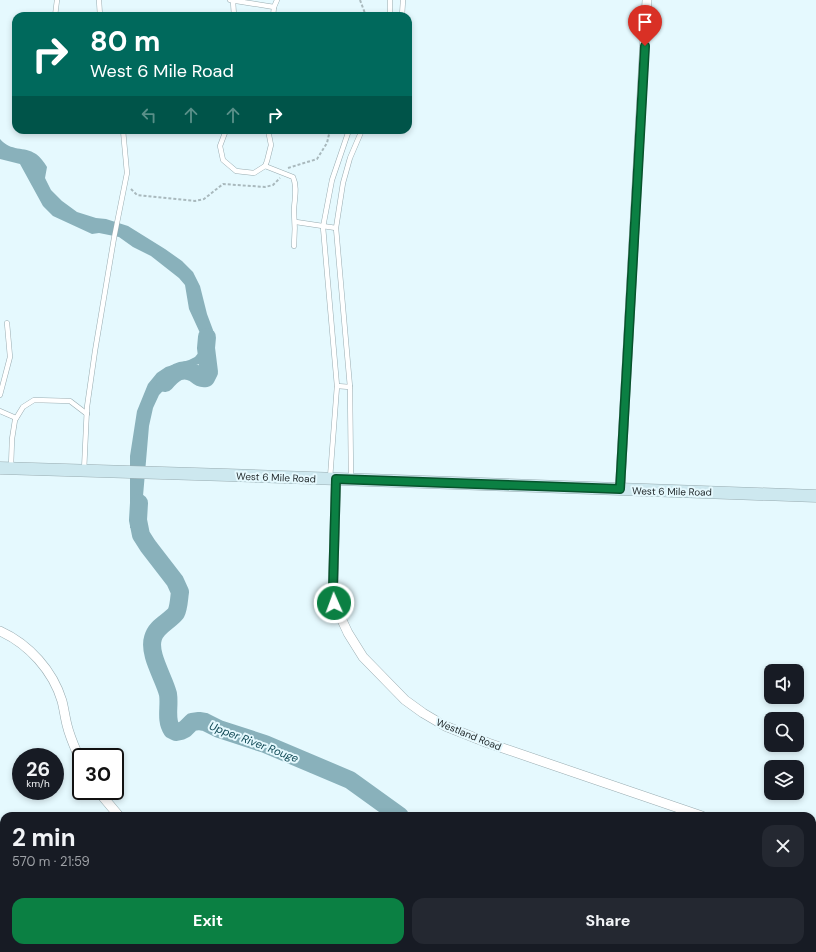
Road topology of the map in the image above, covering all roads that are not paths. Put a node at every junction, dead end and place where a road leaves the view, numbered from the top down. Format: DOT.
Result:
graph roads {
  1 [pos="57,0"];
  2 [pos="99,0"];
  3 [pos="277,0"];
  4 [pos="390,0"];
  5 [pos="403,0"];
  6 [pos="647,0"];
  7 [pos="232,1"];
  8 [pos="274,7"];
  9 [pos="56,12"];
  10 [pos="100,12"];
  11 [pos="233,12"];
  12 [pos="273,12"];
  13 [pos="390,12"];
  14 [pos="402,12"];
  15 [pos="123,134"];
  16 [pos="224,134"];
  17 [pos="269,134"];
  18 [pos="348,134"];
  19 [pos="360,134"];
  20 [pos="265,166"];
  21 [pos="296,222"];
  22 [pos="323,227"];
  23 [pos="336,228"];
  24 [pos="294,246"];
  25 [pos="7,323"];
  26 [pos="337,386"];
  27 [pos="350,386"];
  28 [pos="0,395"];
  29 [pos="0,411"];
  30 [pos="87,414"];
  31 [pos="16,418"];
  32 [pos="5,469"];
  33 [pos="84,471"];
  34 [pos="333,479"];
  35 [pos="351,480"];
  36 [pos="620,489"];
  37 [pos="816,496"];
  38 [pos="0,631"];
  39 [pos="74,748"];
  40 [pos="106,800"];
  41 [pos="116,812"];
  42 [pos="690,812"];
  1 -- 9 [label="lane"];
  2 -- 10 [label="lane"];
  3 -- 8 [label="lane"];
  4 -- 13 [label="lane"];
  5 -- 14 [label="lane"];
  6 -- 36 [label="street"];
  7 -- 8 [label="lane"];
  7 -- 11 [label="lane"];
  8 -- 12 [label="lane"];
  15 -- 30 [label="lane"];
  16 -- 20 [label="lane"];
  17 -- 20 [label="lane"];
  18 -- 22 [label="lane"];
  19 -- 23 [label="lane"];
  20 -- 21 [label="lane"];
  21 -- 22 [label="lane"];
  21 -- 24 [label="lane"];
  22 -- 23 [label="lane"];
  22 -- 26 [label="lane"];
  23 -- 27 [label="lane"];
  25 -- 28 [label="lane"];
  26 -- 27 [label="lane"];
  26 -- 34 [label="lane"];
  27 -- 35 [label="lane"];
  29 -- 31 [label="lane"];
  30 -- 31 [label="lane"];
  30 -- 33 [label="lane"];
  31 -- 32 [label="lane"];
  32 -- 33 [label="main road, West 6 Mile Road"];
  33 -- 34 [label="main road, West 6 Mile Road"];
  34 -- 35 [label="main road, West 6 Mile Road"];
  34 -- 42 [label="street, Westland Road"];
  35 -- 36 [label="main road, West 6 Mile Road"];
  36 -- 37 [label="main road, West 6 Mile Road"];
  38 -- 39 [label="street"];
  40 -- 41 [label="street"];
}
